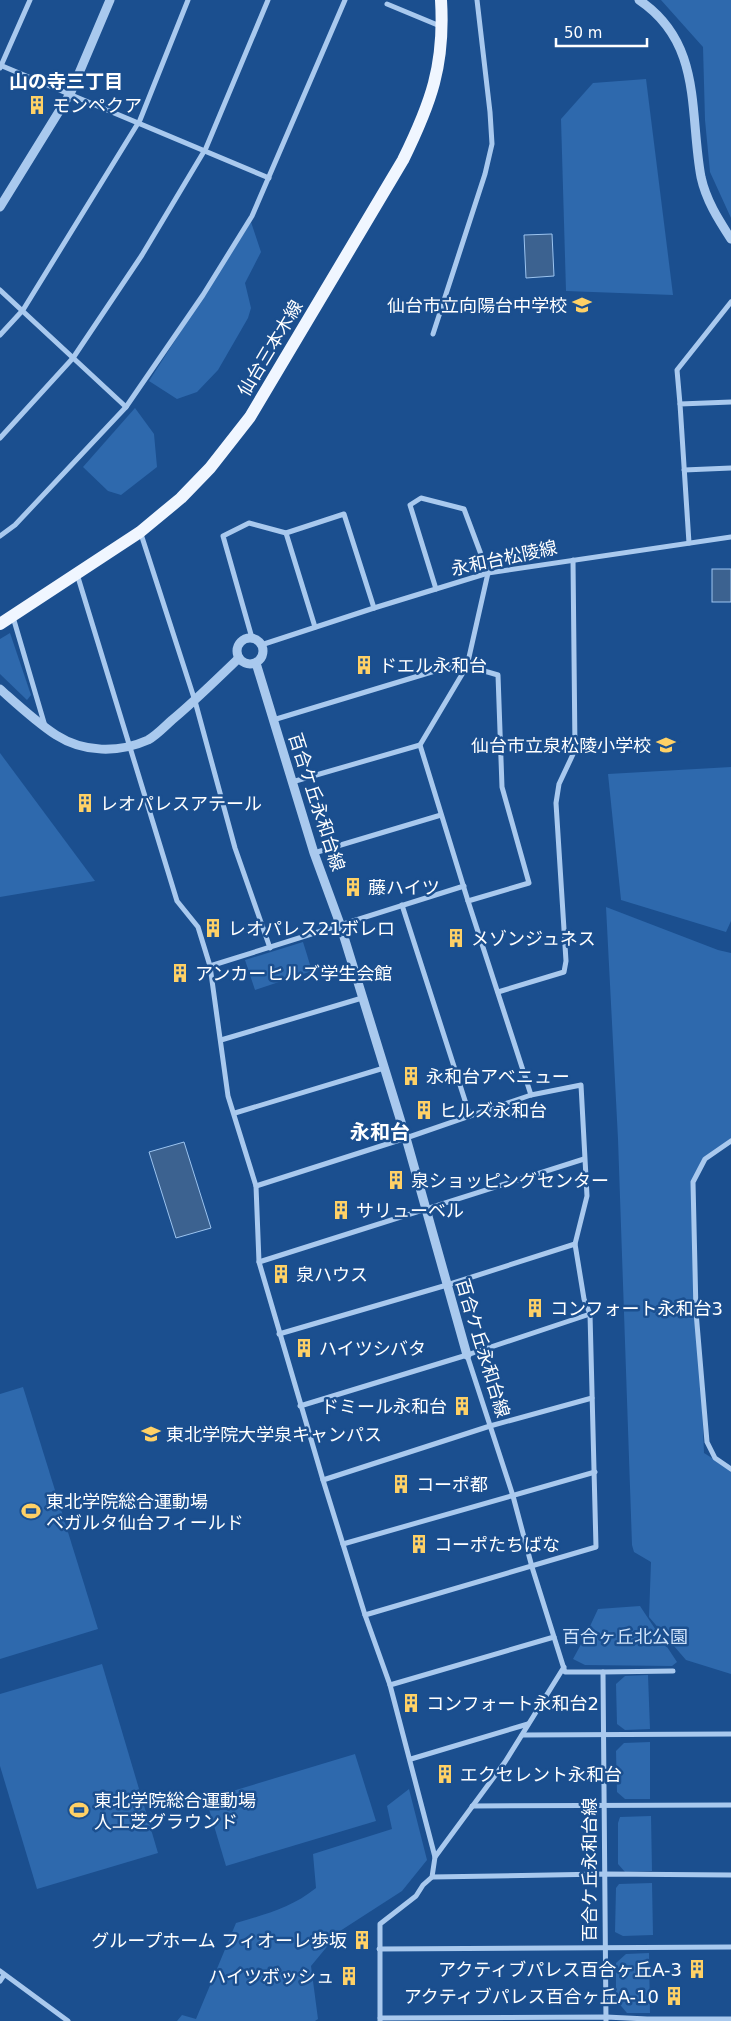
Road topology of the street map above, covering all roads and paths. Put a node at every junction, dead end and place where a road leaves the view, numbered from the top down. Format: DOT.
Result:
graph roads {
  1 [pos="30,0"];
  2 [pos="110,0"];
  3 [pos="188,0"];
  4 [pos="268,0"];
  5 [pos="345,0"];
  6 [pos="440,0"];
  7 [pos="477,0"];
  8 [pos="639,0"];
  9 [pos="387,4"];
  10 [pos="442,27"];
  11 [pos="0,67"];
  12 [pos="70,94"];
  13 [pos="138,123"];
  14 [pos="204,151"];
  15 [pos="269,178"];
  16 [pos="0,207"];
  17 [pos="731,238"];
  18 [pos="0,290"];
  19 [pos="731,302"];
  20 [pos="22,310"];
  21 [pos="434,334"];
  22 [pos="0,335"];
  23 [pos="73,358"];
  24 [pos="731,402"];
  25 [pos="680,404"];
  26 [pos="126,407"];
  27 [pos="0,438"];
  28 [pos="731,468"];
  29 [pos="684,470"];
  30 [pos="140,532"];
  31 [pos="286,533"];
  32 [pos="0,536"];
  33 [pos="731,537"];
  34 [pos="689,543"];
  35 [pos="574,560"];
  36 [pos="77,574"];
  37 [pos="488,574"];
  38 [pos="436,589"];
  39 [pos="374,608"];
  40 [pos="13,616"];
  41 [pos="0,624"];
  42 [pos="315,627"];
  43 [pos="252,638"];
  44 [pos="261,645"];
  45 [pos="239,658"];
  46 [pos="256,663"];
  47 [pos="468,664"];
  48 [pos="0,689"];
  49 [pos="195,701"];
  50 [pos="273,720"];
  51 [pos="45,726"];
  52 [pos="420,744"];
  53 [pos="131,746"];
  54 [pos="292,782"];
  55 [pos="441,815"];
  56 [pos="314,853"];
  57 [pos="464,886"];
  58 [pos="468,901"];
  59 [pos="402,905"];
  60 [pos="340,924"];
  61 [pos="270,948"];
  62 [pos="210,966"];
  63 [pos="498,992"];
  64 [pos="362,998"];
  65 [pos="221,1040"];
  66 [pos="384,1068"];
  67 [pos="531,1095"];
  68 [pos="235,1113"];
  69 [pos="470,1116"];
  70 [pos="406,1138"];
  71 [pos="731,1141"];
  72 [pos="584,1159"];
  73 [pos="256,1186"];
  74 [pos="425,1210"];
  75 [pos="575,1244"];
  76 [pos="259,1262"];
  77 [pos="446,1285"];
  78 [pos="590,1314"];
  79 [pos="279,1334"];
  80 [pos="467,1355"];
  81 [pos="592,1398"];
  82 [pos="300,1406"];
  83 [pos="490,1426"];
  84 [pos="731,1470"];
  85 [pos="595,1472"];
  86 [pos="323,1480"];
  87 [pos="513,1496"];
  88 [pos="343,1544"];
  89 [pos="532,1567"];
  90 [pos="365,1615"];
  91 [pos="554,1637"];
  92 [pos="564,1667"];
  93 [pos="673,1671"];
  94 [pos="603,1672"];
  95 [pos="390,1685"];
  96 [pos="528,1724"];
  97 [pos="731,1734"];
  98 [pos="522,1735"];
  99 [pos="604,1735"];
  100 [pos="411,1759"];
  101 [pos="731,1805"];
  102 [pos="472,1806"];
  103 [pos="605,1806"];
  104 [pos="435,1857"];
  105 [pos="605,1874"];
  106 [pos="731,1875"];
  107 [pos="432,1877"];
  108 [pos="606,1947"];
  109 [pos="731,1947"];
  110 [pos="379,1949"];
  111 [pos="2,1973"];
  112 [pos="0,1981"];
  113 [pos="606,2019"];
  114 [pos="731,2019"];
  115 [pos="380,2020"];
  116 [pos="68,2021"];
  1 -- 11 [label="street"];
  2 -- 12 [label="street"];
  3 -- 13 [label="street"];
  4 -- 14 [label="street"];
  5 -- 15 [label="street"];
  6 -- 10 [label="main road, 仙台三本木線"];
  7 -- 21 [label="street"];
  8 -- 17 [label="street"];
  9 -- 10 [label="street"];
  10 -- 30 [label="main road, 仙台三本木線"];
  11 -- 12 [label="street"];
  12 -- 13 [label="street"];
  12 -- 16 [label="street"];
  13 -- 14 [label="street"];
  13 -- 20 [label="street"];
  14 -- 15 [label="street"];
  14 -- 23 [label="street"];
  15 -- 26 [label="street"];
  18 -- 20 [label="street"];
  19 -- 25 [label="street"];
  20 -- 22 [label="street"];
  20 -- 23 [label="street"];
  23 -- 26 [label="street"];
  23 -- 27 [label="street"];
  24 -- 25 [label="street"];
  25 -- 29 [label="street"];
  26 -- 32 [label="street"];
  28 -- 29 [label="street"];
  29 -- 34 [label="street"];
  30 -- 36 [label="main road, 仙台三本木線"];
  30 -- 49 [label="street"];
  31 -- 39 [label="street"];
  31 -- 42 [label="street"];
  31 -- 43 [label="street"];
  33 -- 34 [label="street, 永和台松陵線"];
  34 -- 35 [label="street, 永和台松陵線"];
  35 -- 37 [label="street, 永和台松陵線"];
  35 -- 63 [label="street"];
  36 -- 40 [label="main road, 仙台三本木線"];
  36 -- 53 [label="street"];
  37 -- 38 [label="street, 永和台松陵線"];
  37 -- 38 [label="street"];
  37 -- 47 [label="street"];
  38 -- 39 [label="street, 永和台松陵線"];
  39 -- 42 [label="street, 永和台松陵線"];
  40 -- 41 [label="main road, 仙台三本木線"];
  40 -- 51 [label="street"];
  42 -- 44 [label="street, 永和台松陵線"];
  43 -- 44 [label="street"];
  43 -- 45 [label="street"];
  44 -- 46 [label="street"];
  45 -- 46 [label="street"];
  45 -- 49 [label="street"];
  46 -- 50 [label="street, 百合ケ丘永和台線"];
  47 -- 50 [label="street"];
  47 -- 52 [label="street"];
  47 -- 58 [label="street"];
  48 -- 51 [label="street"];
  49 -- 53 [label="street"];
  49 -- 61 [label="street"];
  50 -- 54 [label="street, 百合ケ丘永和台線"];
  51 -- 53 [label="street"];
  52 -- 54 [label="street"];
  52 -- 55 [label="street"];
  53 -- 62 [label="street"];
  54 -- 56 [label="street, 百合ケ丘永和台線"];
  55 -- 56 [label="street"];
  55 -- 57 [label="street"];
  56 -- 60 [label="street, 百合ケ丘永和台線"];
  57 -- 58 [label="street"];
  57 -- 59 [label="street"];
  58 -- 63 [label="street"];
  59 -- 60 [label="street"];
  59 -- 69 [label="street"];
  60 -- 61 [label="street"];
  60 -- 64 [label="street, 百合ケ丘永和台線"];
  61 -- 62 [label="street"];
  62 -- 65 [label="street"];
  63 -- 67 [label="street"];
  64 -- 65 [label="street"];
  64 -- 66 [label="street, 百合ケ丘永和台線"];
  65 -- 68 [label="street"];
  66 -- 68 [label="street"];
  66 -- 70 [label="street, 百合ケ丘永和台線"];
  67 -- 69 [label="street"];
  67 -- 72 [label="street"];
  68 -- 73 [label="street"];
  69 -- 70 [label="street"];
  70 -- 73 [label="street"];
  70 -- 74 [label="street, 百合ケ丘永和台線"];
  71 -- 84 [label="street"];
  72 -- 74 [label="street"];
  72 -- 75 [label="street"];
  73 -- 76 [label="street"];
  74 -- 76 [label="street"];
  74 -- 77 [label="street, 百合ケ丘永和台線"];
  75 -- 77 [label="street"];
  75 -- 78 [label="street"];
  76 -- 79 [label="street"];
  77 -- 79 [label="street"];
  77 -- 80 [label="street, 百合ケ丘永和台線"];
  78 -- 80 [label="street"];
  78 -- 81 [label="street"];
  79 -- 82 [label="street"];
  80 -- 82 [label="street"];
  80 -- 83 [label="street, 百合ケ丘永和台線"];
  81 -- 83 [label="street"];
  81 -- 85 [label="street"];
  82 -- 86 [label="street"];
  83 -- 86 [label="street"];
  83 -- 87 [label="street, 百合ケ丘永和台線"];
  85 -- 87 [label="street"];
  85 -- 89 [label="street"];
  86 -- 88 [label="street"];
  87 -- 88 [label="street"];
  87 -- 89 [label="street, 百合ケ丘永和台線"];
  88 -- 90 [label="street"];
  89 -- 90 [label="street"];
  89 -- 91 [label="street, 百合ケ丘永和台線"];
  90 -- 95 [label="street"];
  91 -- 92 [label="street, 百合ケ丘永和台線"];
  91 -- 95 [label="street"];
  92 -- 94 [label="street"];
  92 -- 96 [label="street"];
  93 -- 94 [label="street"];
  94 -- 99 [label="street, 百合ケ丘永和台線"];
  95 -- 100 [label="street"];
  96 -- 98 [label="street"];
  96 -- 100 [label="street"];
  97 -- 99 [label="street"];
  98 -- 99 [label="street"];
  98 -- 102 [label="street"];
  99 -- 103 [label="street, 百合ケ丘永和台線"];
  100 -- 104 [label="street"];
  101 -- 103 [label="street"];
  102 -- 103 [label="street"];
  102 -- 104 [label="street"];
  103 -- 105 [label="street, 百合ケ丘永和台線"];
  104 -- 107 [label="street"];
  105 -- 106 [label="street"];
  105 -- 107 [label="street"];
  105 -- 108 [label="street, 百合ケ丘永和台線"];
  107 -- 110 [label="street"];
  108 -- 109 [label="street"];
  108 -- 110 [label="street"];
  108 -- 113 [label="street, 百合ケ丘永和台線"];
  110 -- 115 [label="street"];
  111 -- 112 [label="street"];
  111 -- 116 [label="street"];
  113 -- 114 [label="street"];
  113 -- 115 [label="street"];
}
